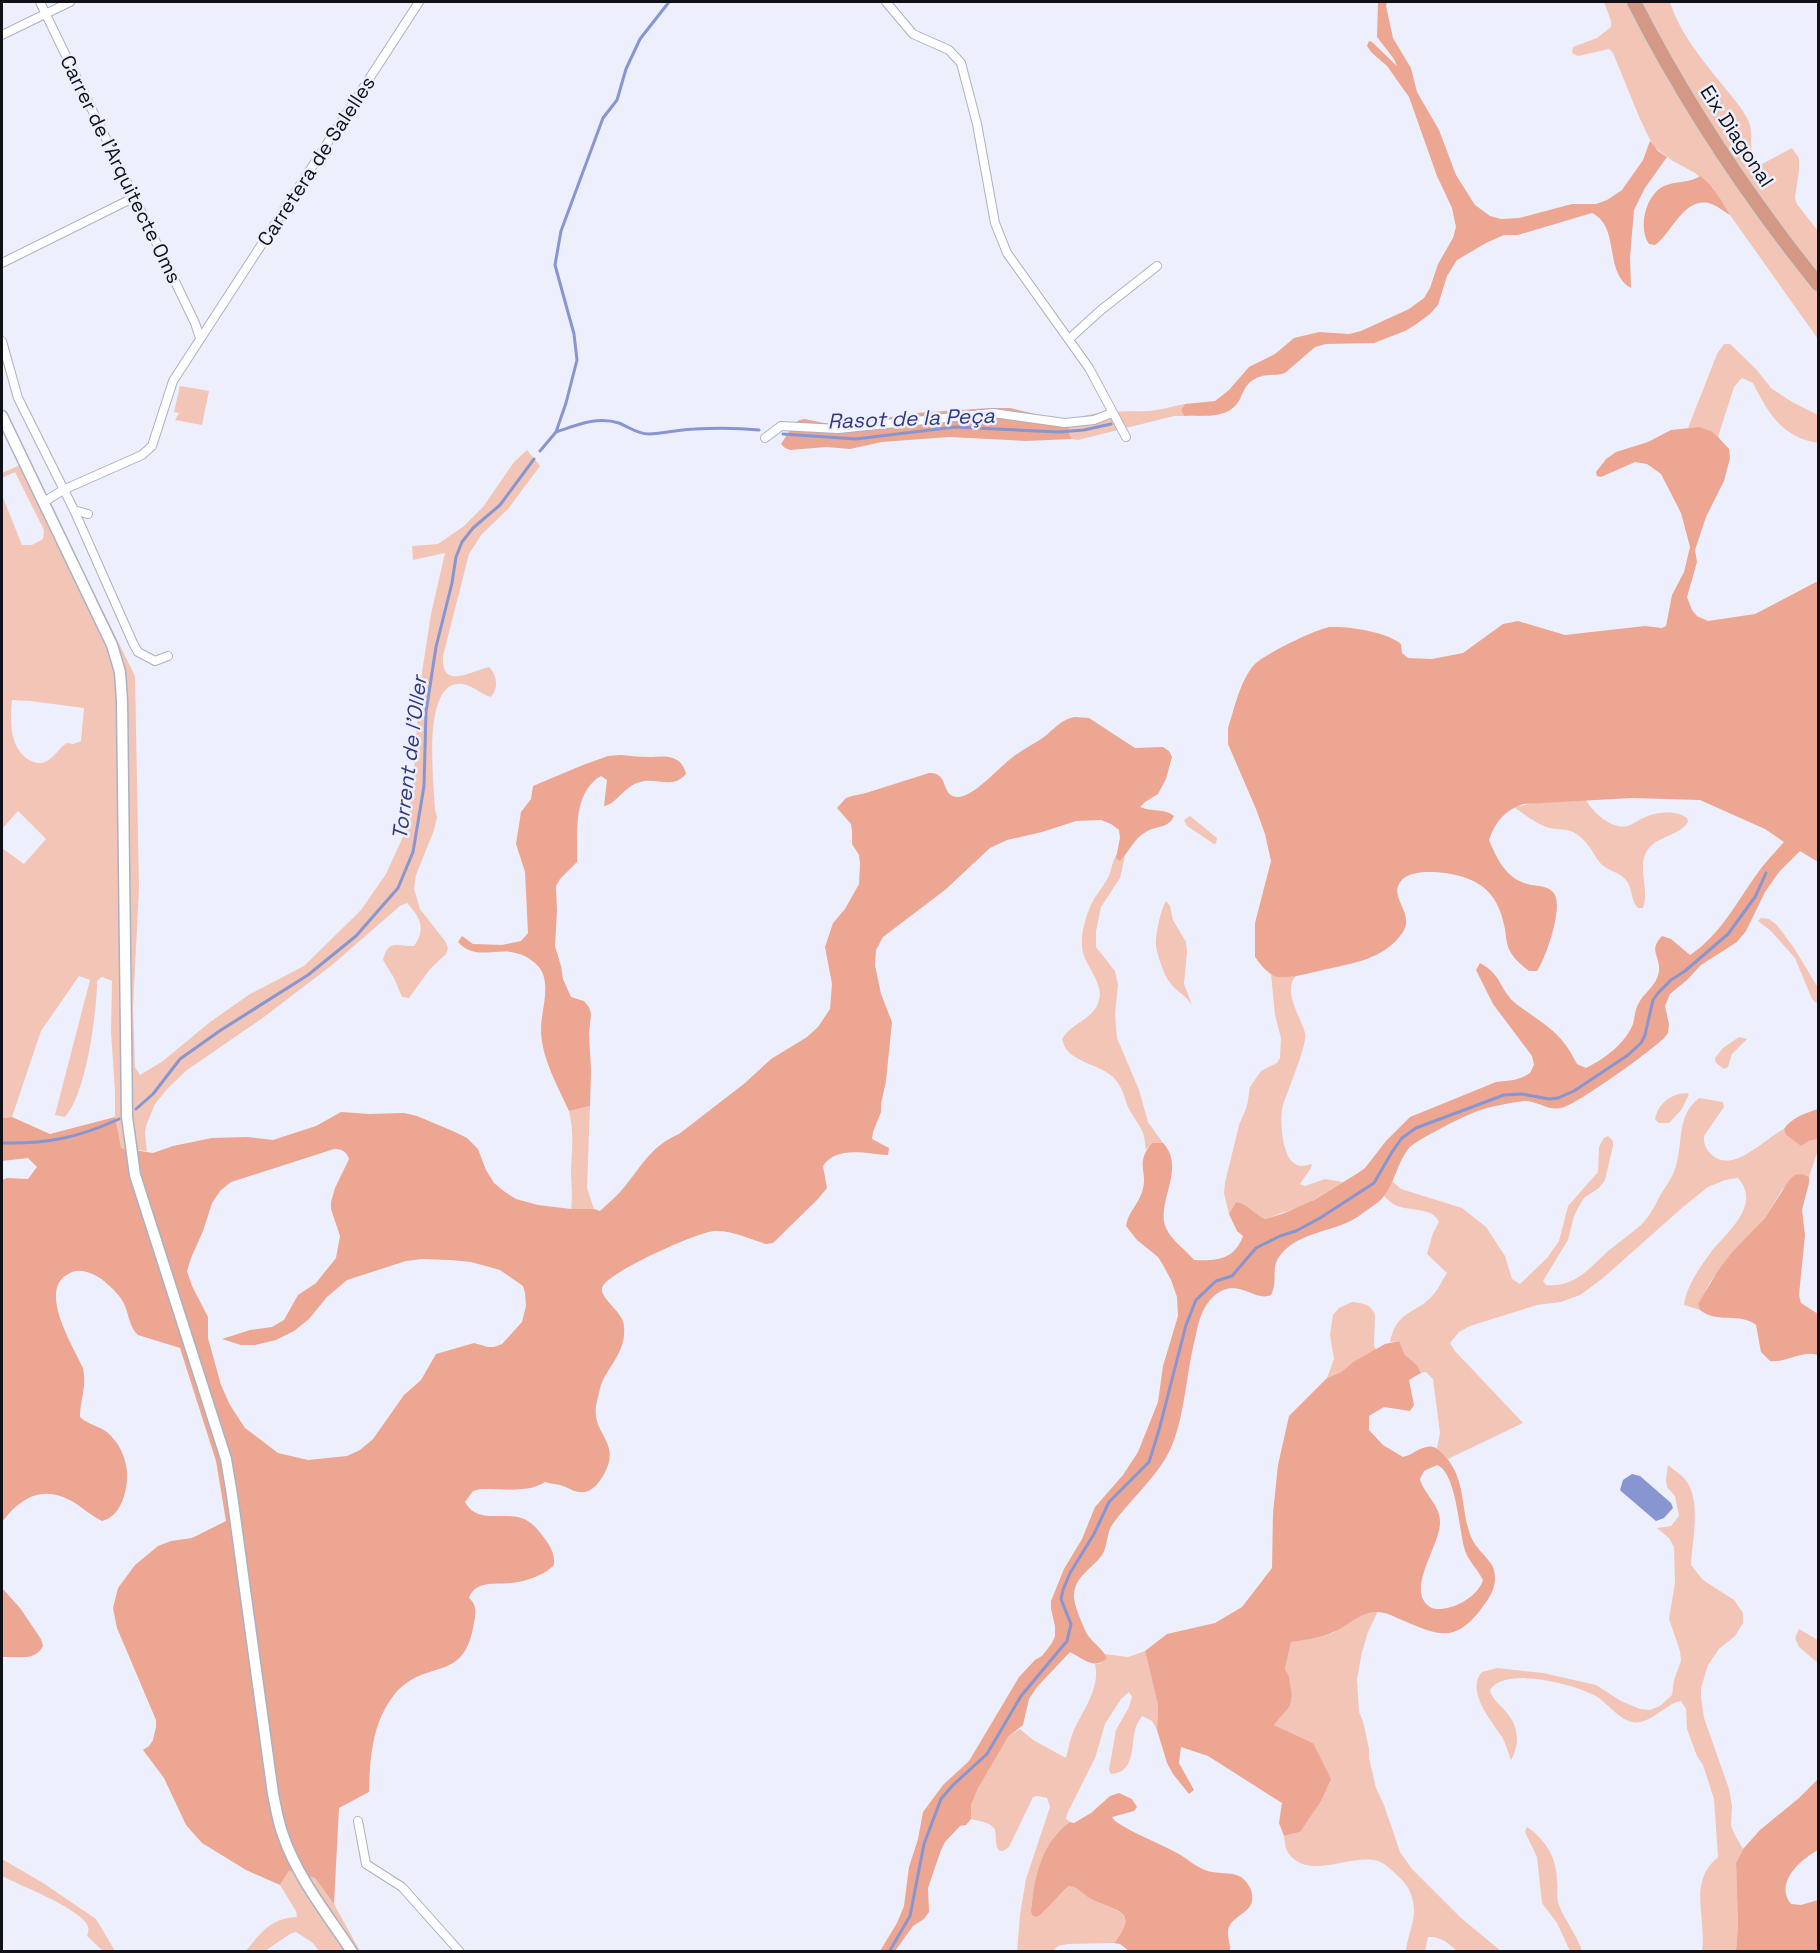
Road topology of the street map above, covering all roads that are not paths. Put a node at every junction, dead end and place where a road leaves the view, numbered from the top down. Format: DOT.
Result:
graph roads {
  1 [pos="40,2"];
  2 [pos="70,2"];
  3 [pos="419,2"];
  4 [pos="886,2"];
  5 [pos="1634,2"];
  6 [pos="46,13"];
  7 [pos="2,35"];
  8 [pos="135,197"];
  9 [pos="2,263"];
  10 [pos="1156,266"];
  11 [pos="1818,284"];
  12 [pos="200,338"];
  13 [pos="1069,339"];
  14 [pos="2,341"];
  15 [pos="1112,413"];
  16 [pos="2,416"];
  17 [pos="1126,437"];
  18 [pos="765,438"];
  19 [pos="63,490"];
  20 [pos="44,502"];
  21 [pos="74,510"];
  22 [pos="88,514"];
  23 [pos="168,657"];
  24 [pos="358,1821"];
  25 [pos="352,1952"];
  26 [pos="460,1952"];
  1 -- 6 [label="street, Carrer de l'Arquitecte Oms"];
  2 -- 6 [label="street"];
  3 -- 12 [label="street, Carretera de Salelles"];
  4 -- 13 [label="street"];
  5 -- 11 [label="highway, Eix Diagonal"];
  6 -- 7 [label="street"];
  6 -- 8 [label="street, Carrer de l'Arquitecte Oms"];
  8 -- 9 [label="street"];
  8 -- 12 [label="street, Carrer de l'Arquitecte Oms"];
  10 -- 13 [label="street"];
  12 -- 19 [label="street, Carretera de Salelles"];
  13 -- 15 [label="street"];
  14 -- 19 [label="street"];
  15 -- 17 [label="street"];
  15 -- 18 [label="street"];
  16 -- 20 [label="street"];
  19 -- 20 [label="street, Carretera de Salelles"];
  19 -- 21 [label="street"];
  20 -- 25 [label="street"];
  21 -- 22 [label="street"];
  21 -- 23 [label="street"];
  24 -- 26 [label="street"];
}
